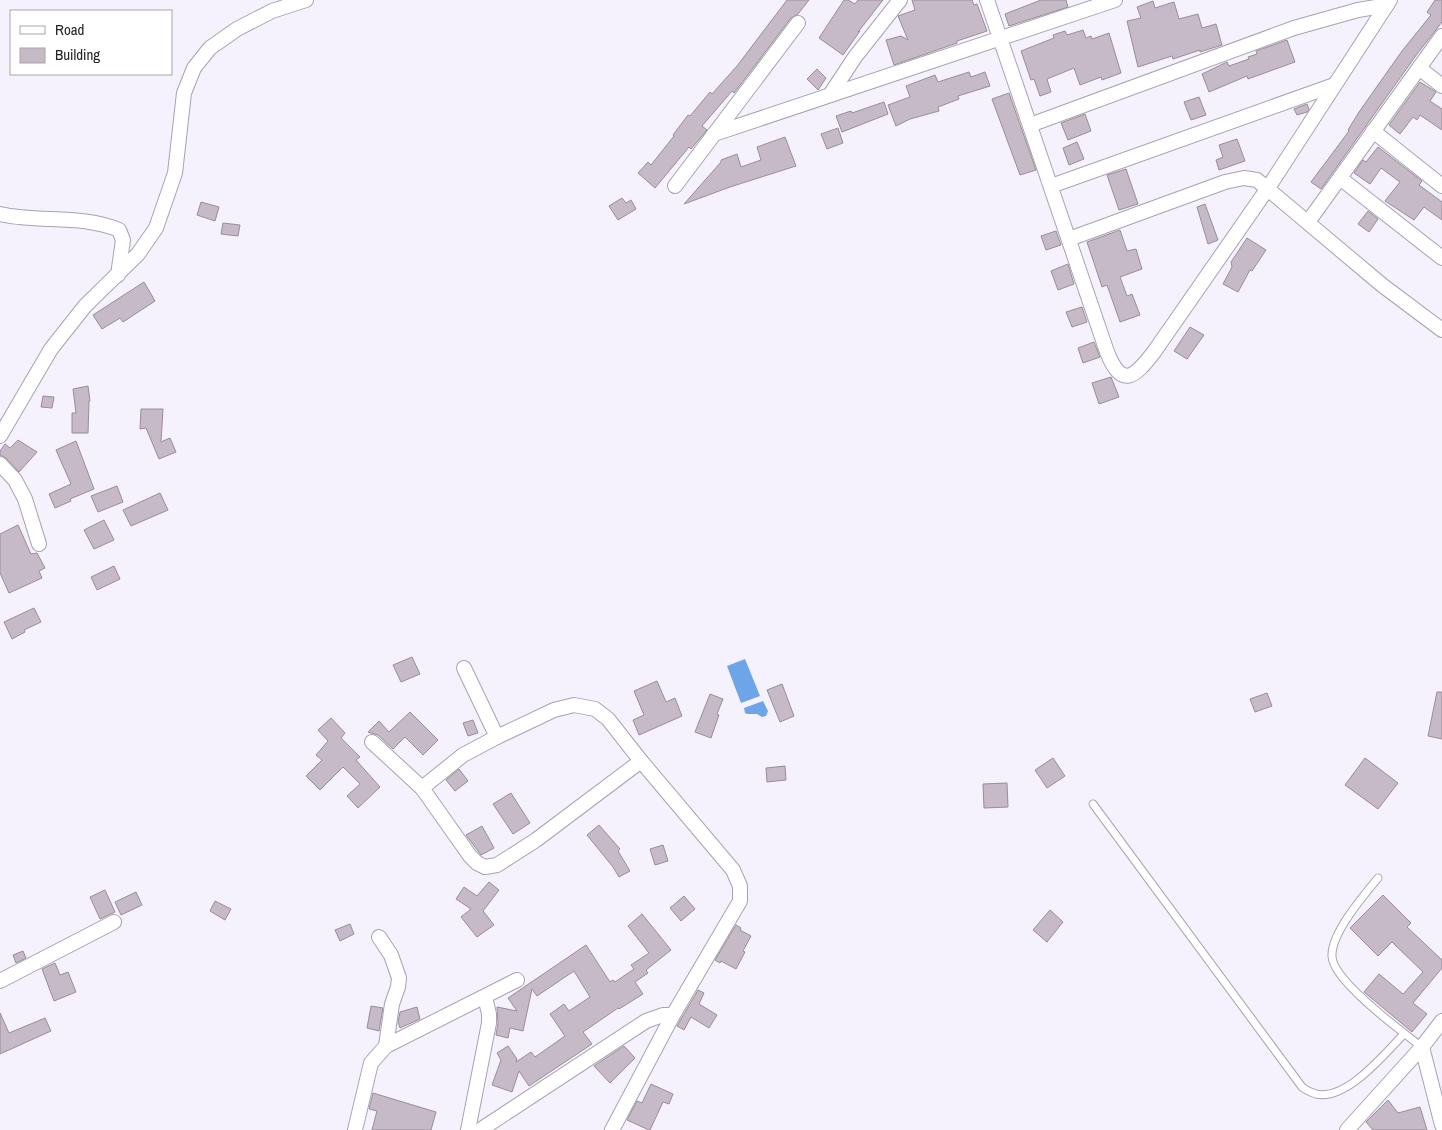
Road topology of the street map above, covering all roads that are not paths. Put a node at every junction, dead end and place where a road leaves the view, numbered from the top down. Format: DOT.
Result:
graph roads {
  1 [pos="306,0"];
  2 [pos="900,0"];
  3 [pos="987,0"];
  4 [pos="1115,0"];
  5 [pos="1389,3"];
  6 [pos="1080,6"];
  7 [pos="1358,10"];
  8 [pos="798,23"];
  9 [pos="1373,25"];
  10 [pos="1442,36"];
  11 [pos="1000,38"];
  12 [pos="1419,68"];
  13 [pos="1334,85"];
  14 [pos="1442,86"];
  15 [pos="830,95"];
  16 [pos="1030,125"];
  17 [pos="1373,131"];
  18 [pos="714,134"];
  19 [pos="1340,178"];
  20 [pos="675,186"];
  21 [pos="1051,186"];
  22 [pos="1442,186"];
  23 [pos="1268,188"];
  24 [pos="0,214"];
  25 [pos="1308,222"];
  26 [pos="1069,239"];
  27 [pos="1442,258"];
  28 [pos="118,276"];
  29 [pos="1442,330"];
  30 [pos="0,436"];
  31 [pos="0,464"];
  32 [pos="39,544"];
  33 [pos="464,668"];
  34 [pos="497,737"];
  35 [pos="372,742"];
  36 [pos="641,761"];
  37 [pos="422,788"];
  38 [pos="1093,804"];
  39 [pos="1378,878"];
  40 [pos="114,922"];
  41 [pos="379,937"];
  42 [pos="517,980"];
  43 [pos="0,981"];
  44 [pos="485,997"];
  45 [pos="673,1015"];
  46 [pos="646,1021"];
  47 [pos="1442,1021"];
  48 [pos="1404,1034"];
  49 [pos="659,1042"];
  50 [pos="386,1046"];
  51 [pos="1422,1047"];
  52 [pos="1442,1125"];
  53 [pos="355,1130"];
  54 [pos="468,1130"];
  55 [pos="480,1130"];
  56 [pos="612,1130"];
  57 [pos="1347,1130"];
  1 -- 28 [label="street"];
  2 -- 15 [label="street"];
  3 -- 11 [label="street"];
  4 -- 6 [label="street"];
  5 -- 7 [label="street"];
  5 -- 9 [label="street"];
  6 -- 11 [label="street"];
  7 -- 9 [label="street"];
  7 -- 16 [label="street"];
  8 -- 18 [label="street"];
  9 -- 13 [label="street"];
  10 -- 12 [label="street"];
  11 -- 15 [label="street"];
  11 -- 16 [label="street"];
  12 -- 14 [label="street"];
  12 -- 17 [label="street"];
  13 -- 21 [label="street"];
  13 -- 23 [label="street"];
  15 -- 18 [label="street"];
  16 -- 21 [label="street"];
  17 -- 19 [label="street"];
  17 -- 22 [label="street"];
  18 -- 20 [label="street"];
  19 -- 25 [label="street"];
  19 -- 27 [label="street"];
  21 -- 26 [label="street"];
  23 -- 25 [label="street"];
  23 -- 26 [label="street"];
  23 -- 26 [label="street"];
  24 -- 28 [label="street"];
  25 -- 29 [label="street"];
  28 -- 30 [label="street"];
  31 -- 32 [label="street"];
  33 -- 34 [label="street"];
  34 -- 36 [label="street"];
  34 -- 37 [label="street"];
  35 -- 37 [label="street"];
  36 -- 37 [label="street"];
  36 -- 45 [label="street"];
  38 -- 48 [label="lane"];
  39 -- 48 [label="lane"];
  40 -- 43 [label="street"];
  41 -- 50 [label="street"];
  42 -- 44 [label="street"];
  44 -- 50 [label="street"];
  44 -- 54 [label="street"];
  45 -- 46 [label="street"];
  45 -- 49 [label="street"];
  46 -- 49 [label="street"];
  46 -- 55 [label="street"];
  47 -- 51 [label="street"];
  48 -- 51 [label="lane"];
  49 -- 56 [label="street"];
  50 -- 53 [label="street"];
  51 -- 52 [label="street"];
  51 -- 57 [label="street"];
}
